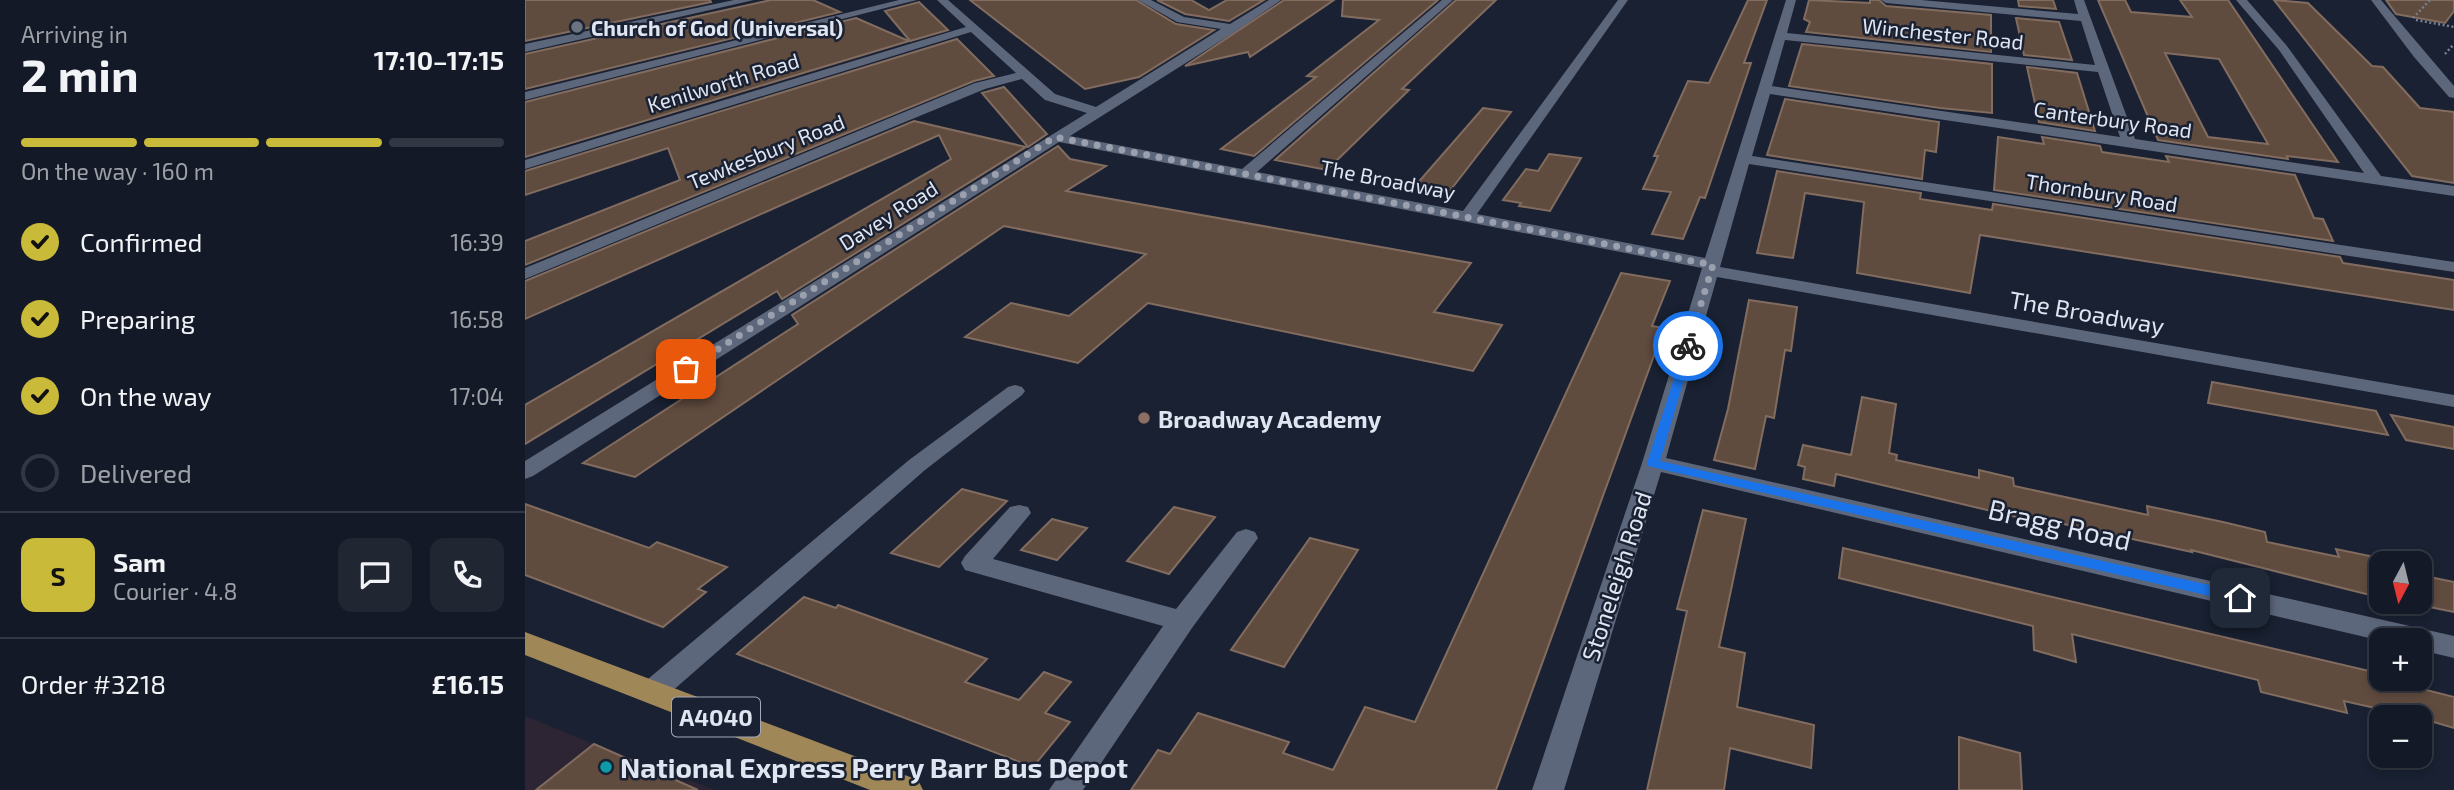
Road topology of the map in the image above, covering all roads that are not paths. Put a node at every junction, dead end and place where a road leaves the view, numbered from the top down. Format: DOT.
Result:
graph roads {
  1 [pos="749,0"];
  2 [pos="912,0"];
  3 [pos="942,0"];
  4 [pos="1143,0"];
  5 [pos="1276,0"];
  6 [pos="1448,0"];
  7 [pos="1623,0"];
  8 [pos="1791,0"];
  9 [pos="1886,0"];
  10 [pos="2079,0"];
  11 [pos="2241,0"];
  12 [pos="2376,0"];
  13 [pos="2086,18"];
  14 [pos="975,28"];
  15 [pos="1234,28"];
  16 [pos="1780,36"];
  17 [pos="525,48"];
  18 [pos="2103,69"];
  19 [pos="1026,74"];
  20 [pos="1765,89"];
  21 [pos="2454,94"];
  22 [pos="525,96"];
  23 [pos="1099,112"];
  24 [pos="1055,137"];
  25 [pos="2129,143"];
  26 [pos="1743,159"];
  27 [pos="525,165"];
  28 [pos="1244,174"];
  29 [pos="2376,179"];
  30 [pos="2454,191"];
  31 [pos="1467,217"];
  32 [pos="2454,267"];
  33 [pos="1712,268"];
  34 [pos="525,274"];
  35 [pos="1015,391"];
  36 [pos="2454,401"];
  37 [pos="1653,463"];
  38 [pos="525,471"];
  39 [pos="1019,513"];
  40 [pos="1246,538"];
  41 [pos="1182,621"];
  42 [pos="525,643"];
  43 [pos="2454,647"];
  44 [pos="652,692"];
  45 [pos="907,790"];
  46 [pos="1065,790"];
  47 [pos="1548,790"];
  1 -- 17 [label="street"];
  2 -- 22 [label="street"];
  3 -- 14 [label="street"];
  4 -- 15 [label="street"];
  5 -- 15 [label="street, Davey Road"];
  6 -- 28 [label="street"];
  7 -- 31 [label="street"];
  8 -- 16 [label="street, Stoneleigh Road"];
  9 -- 13 [label="street"];
  10 -- 13 [label="street"];
  11 -- 29 [label="street"];
  12 -- 21 [label="street"];
  13 -- 18 [label="street"];
  14 -- 19 [label="street"];
  14 -- 27 [label="street, Kenilworth Road"];
  15 -- 23 [label="street, Davey Road"];
  16 -- 18 [label="street, Winchester Road"];
  16 -- 20 [label="street, Stoneleigh Road"];
  18 -- 25 [label="street"];
  19 -- 23 [label="street"];
  19 -- 34 [label="street, Tewkesbury Road"];
  20 -- 25 [label="street, Canterbury Road"];
  20 -- 26 [label="street, Stoneleigh Road"];
  23 -- 24 [label="street, Davey Road"];
  24 -- 28 [label="street, The Broadway"];
  24 -- 38 [label="street, Davey Road"];
  25 -- 29 [label="street, Canterbury Road"];
  26 -- 32 [label="street, Thornbury Road"];
  26 -- 33 [label="street, Stoneleigh Road"];
  28 -- 31 [label="street, The Broadway"];
  29 -- 30 [label="street, Canterbury Road"];
  31 -- 33 [label="street, The Broadway"];
  33 -- 36 [label="street, The Broadway"];
  33 -- 37 [label="street, Stoneleigh Road"];
  35 -- 44 [label="street"];
  37 -- 43 [label="street, Bragg Road"];
  37 -- 47 [label="street, Stoneleigh Road"];
  39 -- 41 [label="street"];
  40 -- 41 [label="street"];
  41 -- 46 [label="street"];
  42 -- 44 [label="main road, A4040"];
  44 -- 45 [label="main road, A4040"];
}
